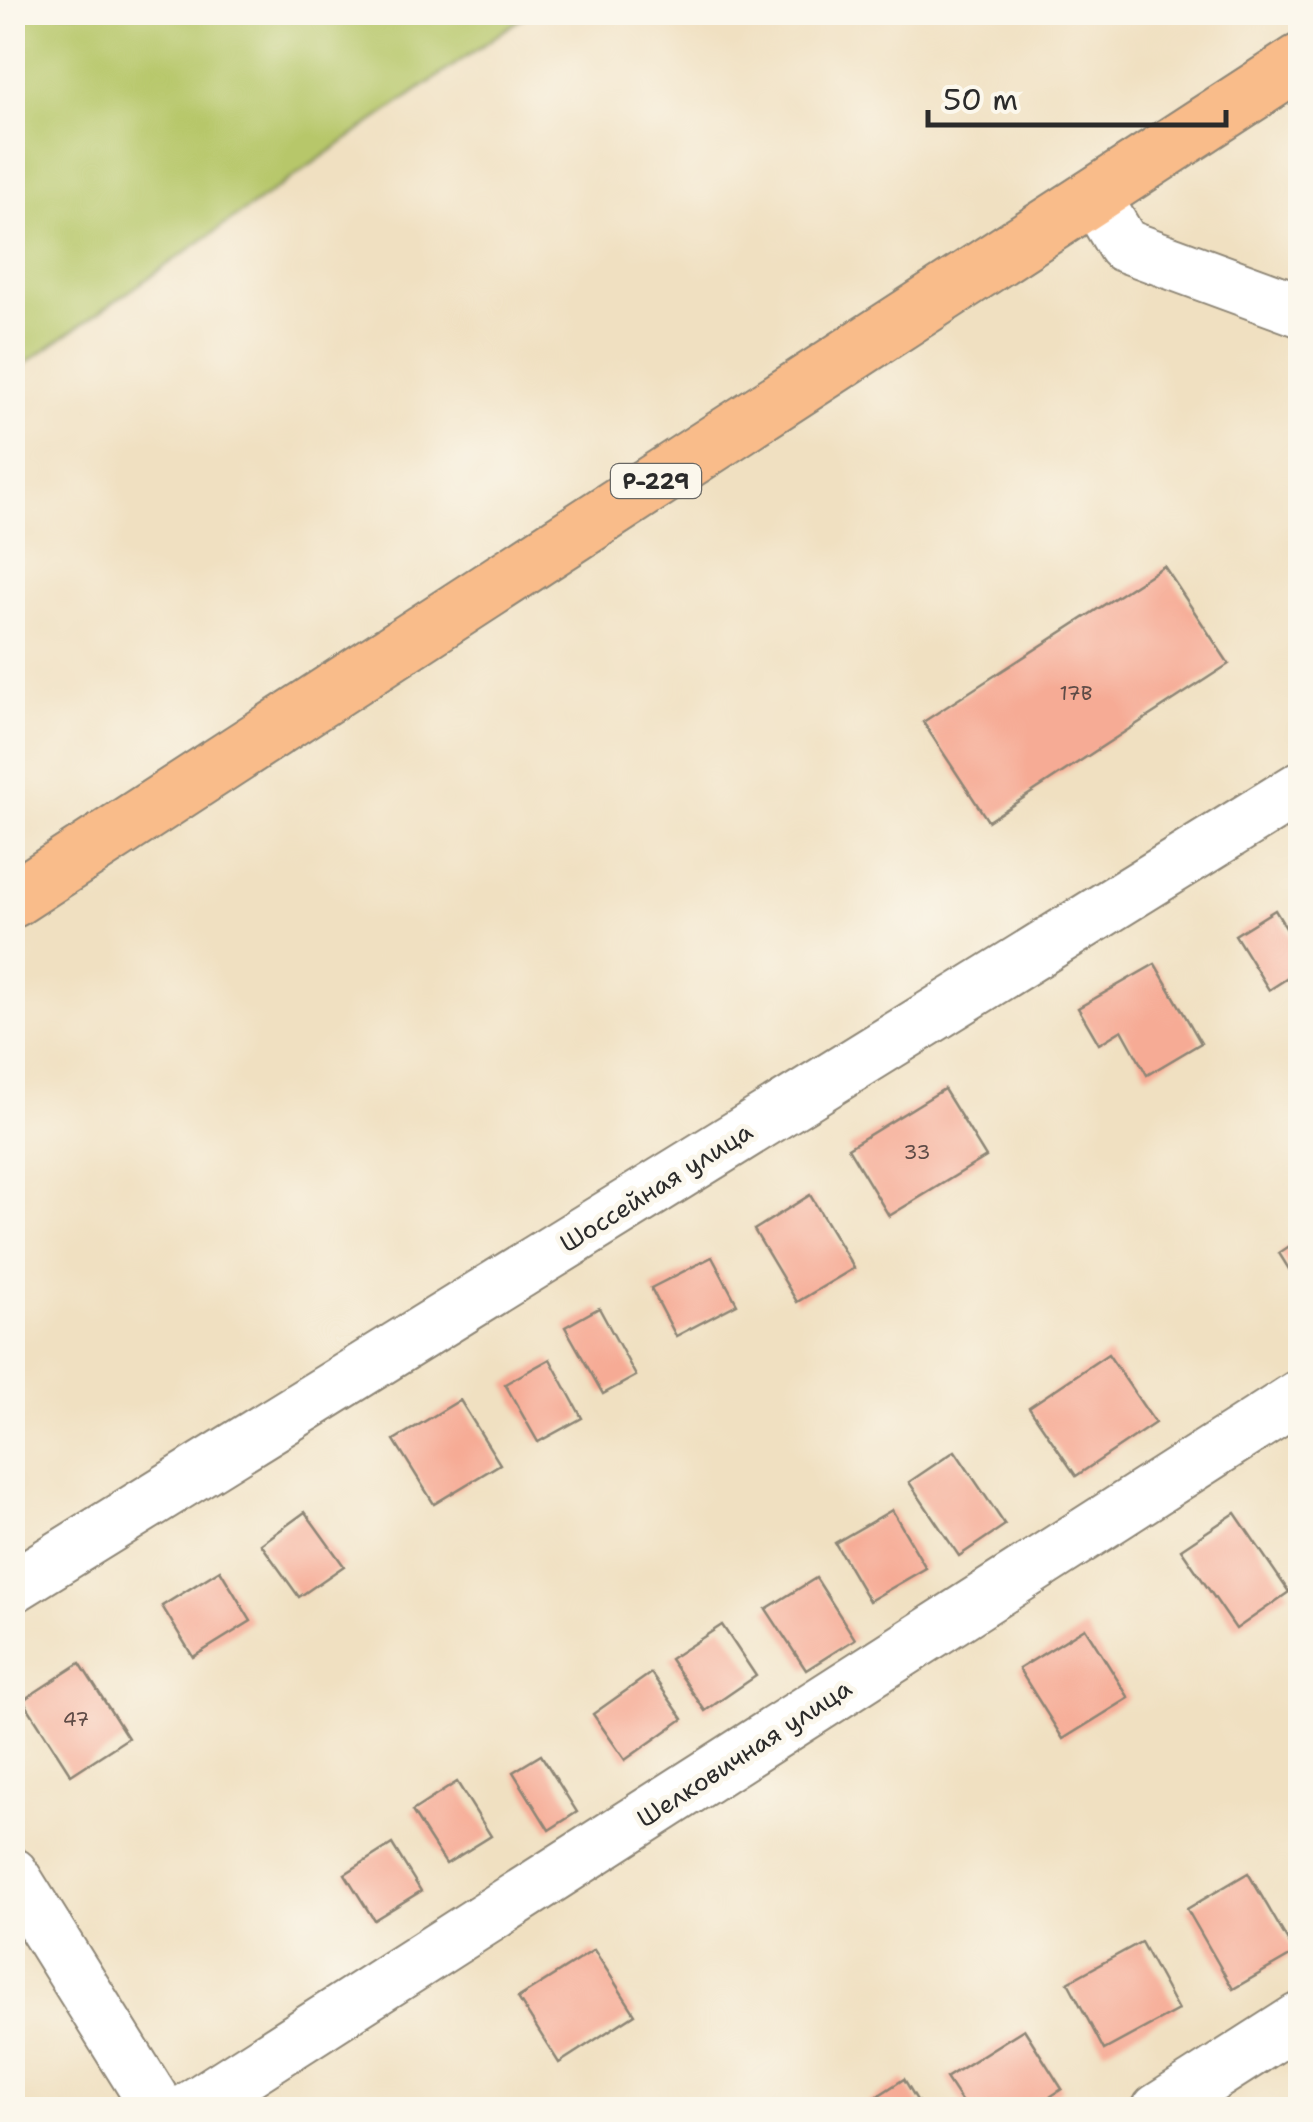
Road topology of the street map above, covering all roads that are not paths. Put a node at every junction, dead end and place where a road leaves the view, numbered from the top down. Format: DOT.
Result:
graph roads {
  1 [pos="1300,62"];
  2 [pos="1094,196"];
  3 [pos="1300,310"];
  4 [pos="1300,788"];
  5 [pos="12,900"];
  6 [pos="1300,1396"];
  7 [pos="12,1587"];
  8 [pos="12,1874"];
  9 [pos="1300,2019"];
  10 [pos="159,2110"];
  11 [pos="187,2110"];
  12 [pos="1158,2110"];
  1 -- 2 [label="main road, Р-229"];
  2 -- 3 [label="street"];
  2 -- 5 [label="main road, Р-229"];
  4 -- 7 [label="street, Шоссейная улица"];
  6 -- 11 [label="street, Шелковичная улица"];
  8 -- 10 [label="street"];
  9 -- 12 [label="street"];
}
